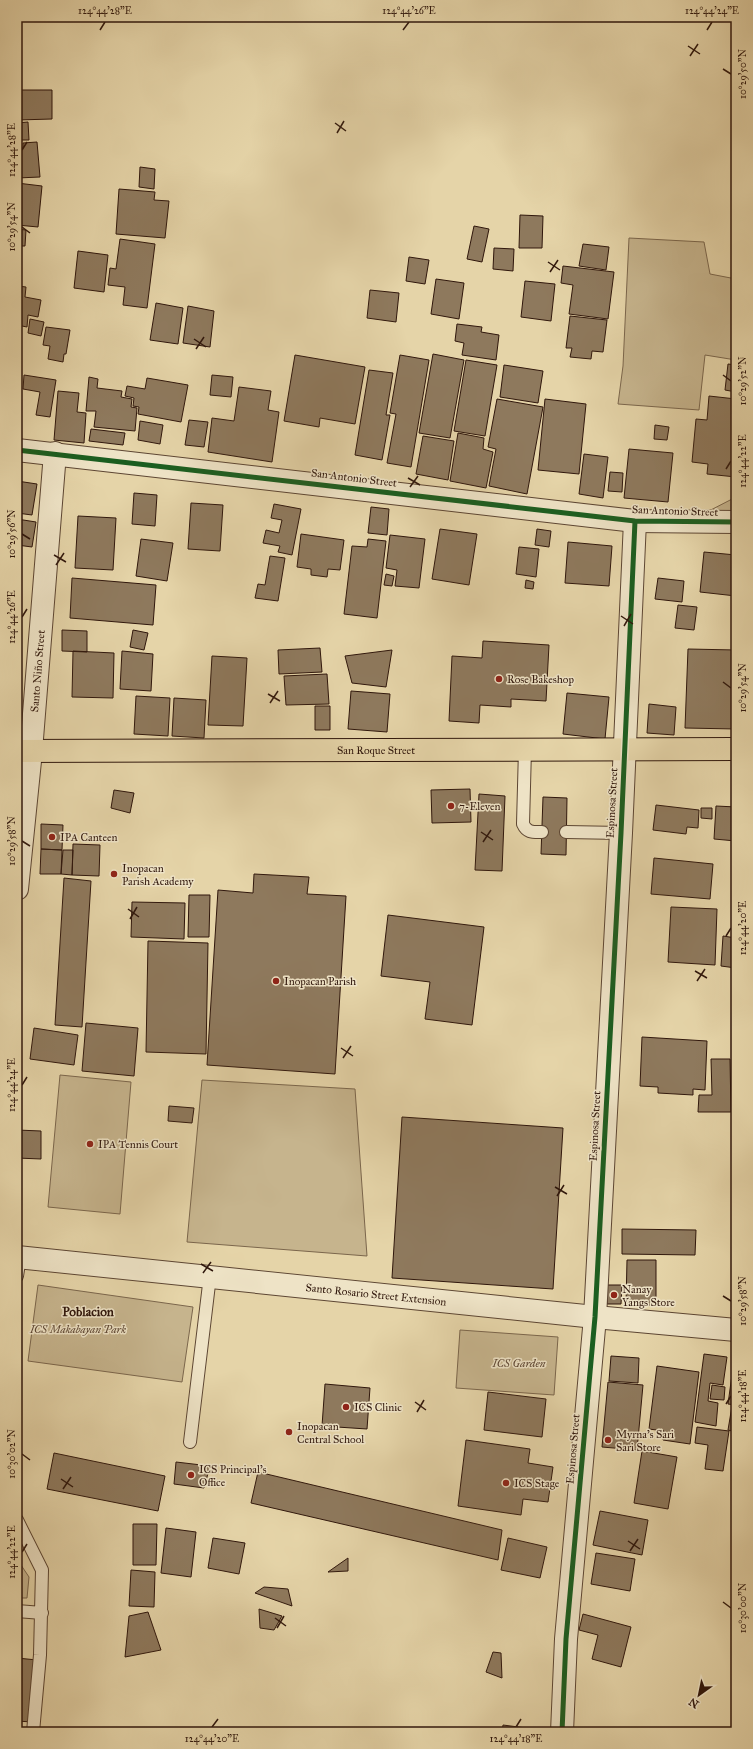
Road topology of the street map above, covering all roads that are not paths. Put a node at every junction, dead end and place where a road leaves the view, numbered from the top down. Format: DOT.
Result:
graph roads {
  1 [pos="17,450"];
  2 [pos="55,453"];
  3 [pos="635,521"];
  4 [pos="736,522"];
  5 [pos="525,749"];
  6 [pos="625,749"];
  7 [pos="736,749"];
  8 [pos="24,751"];
  9 [pos="542,832"];
  10 [pos="566,832"];
  11 [pos="621,833"];
  12 [pos="17,889"];
  13 [pos="18,1263"];
  14 [pos="210,1276"];
  15 [pos="594,1317"];
  16 [pos="736,1330"];
  17 [pos="190,1442"];
  18 [pos="17,1520"];
  19 [pos="17,1610"];
  20 [pos="42,1613"];
  21 [pos="33,1732"];
  22 [pos="562,1732"];
  1 -- 2 [label="street, San Antonio Street"];
  2 -- 3 [label="street, San Antonio Street"];
  2 -- 8 [label="street, Santo Niño Street"];
  3 -- 4 [label="street, San Antonio Street"];
  3 -- 6 [label="street, Espinosa Street"];
  5 -- 6 [label="main road, San Roque Street"];
  5 -- 8 [label="main road, San Roque Street"];
  5 -- 9 [label="lane"];
  6 -- 7 [label="main road, San Roque Street"];
  6 -- 11 [label="street, Espinosa Street"];
  8 -- 12 [label="street, Santo Niño Street"];
  10 -- 11 [label="lane"];
  11 -- 15 [label="street, Espinosa Street"];
  13 -- 14 [label="street, Santo Rosario Street Extension"];
  14 -- 15 [label="street, Santo Rosario Street Extension"];
  14 -- 17 [label="lane"];
  15 -- 16 [label="street, Santo Rosario Street Extension"];
  15 -- 22 [label="street, Espinosa Street"];
  18 -- 20 [label="lane"];
  19 -- 20 [label="lane"];
  20 -- 21 [label="lane"];
}
